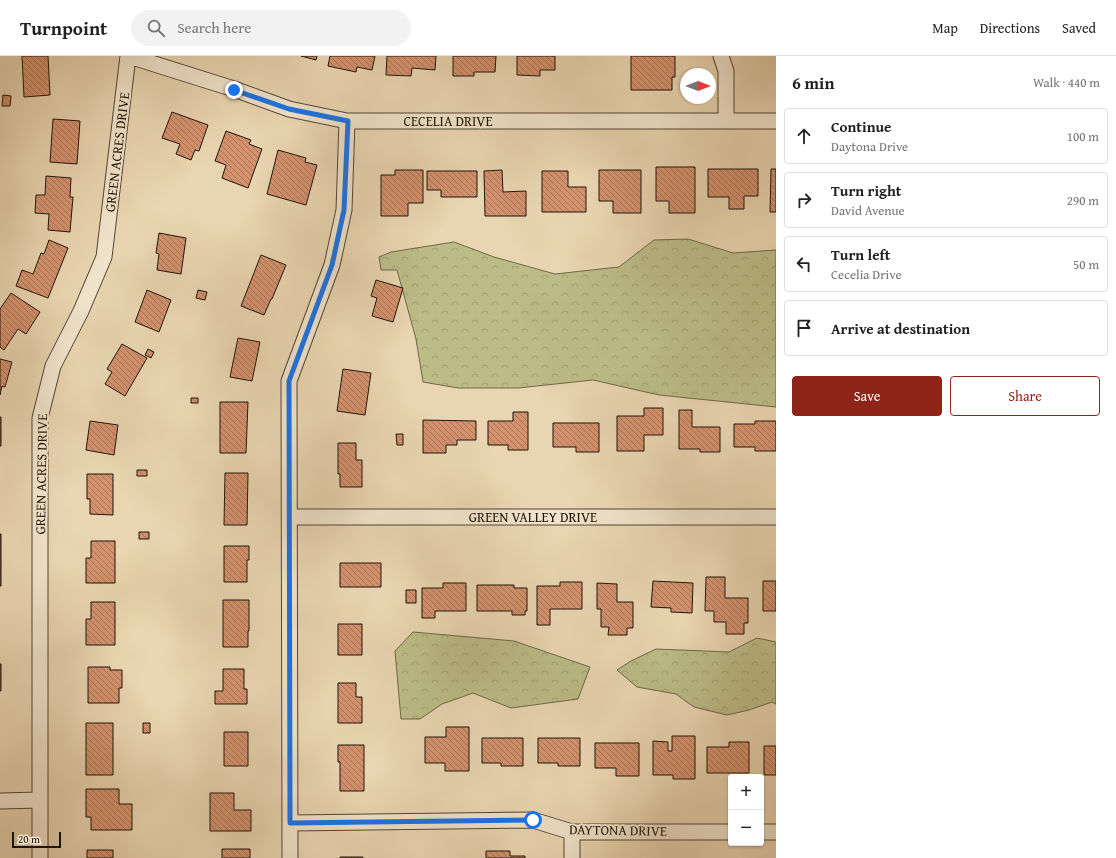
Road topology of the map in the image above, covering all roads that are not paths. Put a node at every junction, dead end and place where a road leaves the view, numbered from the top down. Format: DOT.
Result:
graph roads {
  1 [pos="129,56"];
  2 [pos="721,56"];
  3 [pos="348,121"];
  4 [pos="726,121"];
  5 [pos="776,121"];
  6 [pos="290,517"];
  7 [pos="776,517"];
  8 [pos="40,800"];
  9 [pos="0,801"];
  10 [pos="290,823"];
  11 [pos="572,832"];
  12 [pos="728,832"];
  13 [pos="764,832"];
  14 [pos="776,832"];
  15 [pos="40,858"];
  16 [pos="290,858"];
  17 [pos="572,858"];
  1 -- 3 [label="street, CECELIA DRIVE"];
  1 -- 8 [label="street, GREEN ACRES DRIVE"];
  2 -- 4 [label="street"];
  3 -- 4 [label="street, CECELIA DRIVE"];
  3 -- 6 [label="street"];
  4 -- 5 [label="street, CECELIA DRIVE"];
  6 -- 7 [label="street, GREEN VALLEY DRIVE"];
  6 -- 10 [label="street"];
  8 -- 9 [label="street"];
  8 -- 15 [label="street, GREEN ACRES DRIVE"];
  10 -- 11 [label="street, DAYTONA DRIVE"];
  10 -- 16 [label="street"];
  11 -- 12 [label="street, DAYTONA DRIVE"];
  11 -- 17 [label="street"];
  13 -- 14 [label="street"];
}
